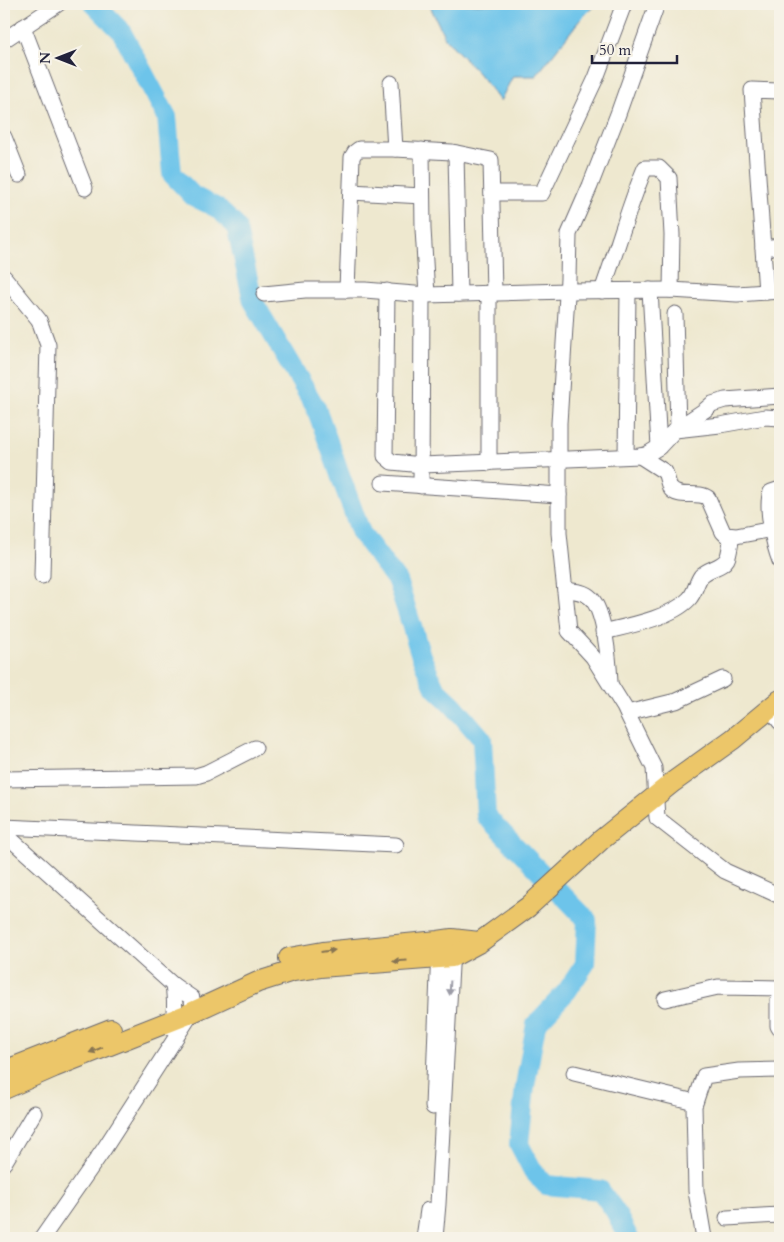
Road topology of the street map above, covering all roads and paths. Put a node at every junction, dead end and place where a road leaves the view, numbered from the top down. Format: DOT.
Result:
graph roads {
  1 [pos="58,4"];
  2 [pos="624,4"];
  3 [pos="657,4"];
  4 [pos="23,27"];
  5 [pos="4,40"];
  6 [pos="392,83"];
  7 [pos="780,91"];
  8 [pos="4,137"];
  9 [pos="395,149"];
  10 [pos="422,150"];
  11 [pos="456,153"];
  12 [pos="19,175"];
  13 [pos="85,188"];
  14 [pos="350,192"];
  15 [pos="492,193"];
  16 [pos="422,196"];
  17 [pos="780,246"];
  18 [pos="763,248"];
  19 [pos="4,278"];
  20 [pos="347,290"];
  21 [pos="650,290"];
  22 [pos="671,290"];
  23 [pos="567,291"];
  24 [pos="602,291"];
  25 [pos="628,291"];
  26 [pos="387,292"];
  27 [pos="773,292"];
  28 [pos="492,293"];
  29 [pos="264,294"];
  30 [pos="425,294"];
  31 [pos="459,294"];
  32 [pos="676,314"];
  33 [pos="780,396"];
  34 [pos="780,418"];
  35 [pos="676,429"];
  36 [pos="659,447"];
  37 [pos="633,456"];
  38 [pos="559,459"];
  39 [pos="489,463"];
  40 [pos="422,465"];
  41 [pos="383,483"];
  42 [pos="420,486"];
  43 [pos="780,489"];
  44 [pos="559,495"];
  45 [pos="776,533"];
  46 [pos="732,537"];
  47 [pos="780,561"];
  48 [pos="42,576"];
  49 [pos="565,590"];
  50 [pos="603,632"];
  51 [pos="723,679"];
  52 [pos="611,686"];
  53 [pos="777,710"];
  54 [pos="627,713"];
  55 [pos="255,748"];
  56 [pos="4,779"];
  57 [pos="656,796"];
  58 [pos="4,827"];
  59 [pos="4,833"];
  60 [pos="396,845"];
  61 [pos="780,896"];
  62 [pos="445,949"];
  63 [pos="780,988"];
  64 [pos="780,995"];
  65 [pos="665,999"];
  66 [pos="181,1004"];
  67 [pos="780,1029"];
  68 [pos="780,1070"];
  69 [pos="4,1071"];
  70 [pos="574,1073"];
  71 [pos="4,1089"];
  72 [pos="695,1102"];
  73 [pos="34,1113"];
  74 [pos="4,1163"];
  75 [pos="780,1215"];
  76 [pos="727,1218"];
  77 [pos="32,1238"];
  78 [pos="42,1238"];
  79 [pos="429,1238"];
  80 [pos="704,1238"];
  1 -- 4 [label="street"];
  2 -- 15 [label="street"];
  3 -- 23 [label="street"];
  4 -- 5 [label="street"];
  4 -- 13 [label="street"];
  6 -- 9 [label="street"];
  7 -- 18 [label="street"];
  8 -- 12 [label="street"];
  9 -- 10 [label="street"];
  9 -- 14 [label="street"];
  10 -- 11 [label="street"];
  10 -- 16 [label="street"];
  11 -- 15 [label="street"];
  11 -- 31 [label="street"];
  14 -- 16 [label="street"];
  14 -- 20 [label="street"];
  15 -- 28 [label="street"];
  16 -- 30 [label="street"];
  17 -- 18 [label="street"];
  18 -- 27 [label="street"];
  19 -- 48 [label="street"];
  20 -- 26 [label="street"];
  20 -- 29 [label="street"];
  21 -- 22 [label="street"];
  21 -- 25 [label="street"];
  21 -- 36 [label="street"];
  22 -- 24 [label="street"];
  22 -- 27 [label="street"];
  23 -- 24 [label="street"];
  23 -- 28 [label="street"];
  23 -- 38 [label="street"];
  24 -- 25 [label="street"];
  25 -- 37 [label="street"];
  26 -- 30 [label="street"];
  26 -- 40 [label="street"];
  28 -- 31 [label="street"];
  28 -- 39 [label="street"];
  30 -- 31 [label="street"];
  30 -- 40 [label="street"];
  32 -- 35 [label="street"];
  33 -- 35 [label="street"];
  34 -- 35 [label="street"];
  35 -- 36 [label="street"];
  36 -- 37 [label="street"];
  37 -- 38 [label="street"];
  37 -- 46 [label="street"];
  38 -- 39 [label="street"];
  38 -- 44 [label="street"];
  39 -- 40 [label="street"];
  40 -- 42 [label="street"];
  41 -- 42 [label="street"];
  42 -- 44 [label="street"];
  43 -- 45 [label="street"];
  44 -- 49 [label="street"];
  45 -- 46 [label="street"];
  45 -- 47 [label="street"];
  46 -- 50 [label="street"];
  49 -- 50 [label="street"];
  49 -- 52 [label="street"];
  50 -- 52 [label="street"];
  51 -- 54 [label="street"];
  52 -- 54 [label="street"];
  53 -- 57 [label="main road"];
  54 -- 57 [label="street"];
  55 -- 56 [label="street"];
  57 -- 61 [label="street"];
  57 -- 62 [label="main road"];
  58 -- 60 [label="street"];
  59 -- 66 [label="street"];
  62 -- 66 [label="main road"];
  62 -- 79 [label="street"];
  63 -- 65 [label="street"];
  64 -- 67 [label="street"];
  66 -- 69 [label="main road"];
  66 -- 71 [label="main road, one-way"];
  66 -- 77 [label="street"];
  66 -- 78 [label="street"];
  68 -- 72 [label="street"];
  70 -- 72 [label="street"];
  72 -- 80 [label="street"];
  73 -- 74 [label="street"];
  75 -- 76 [label="street"];
}
